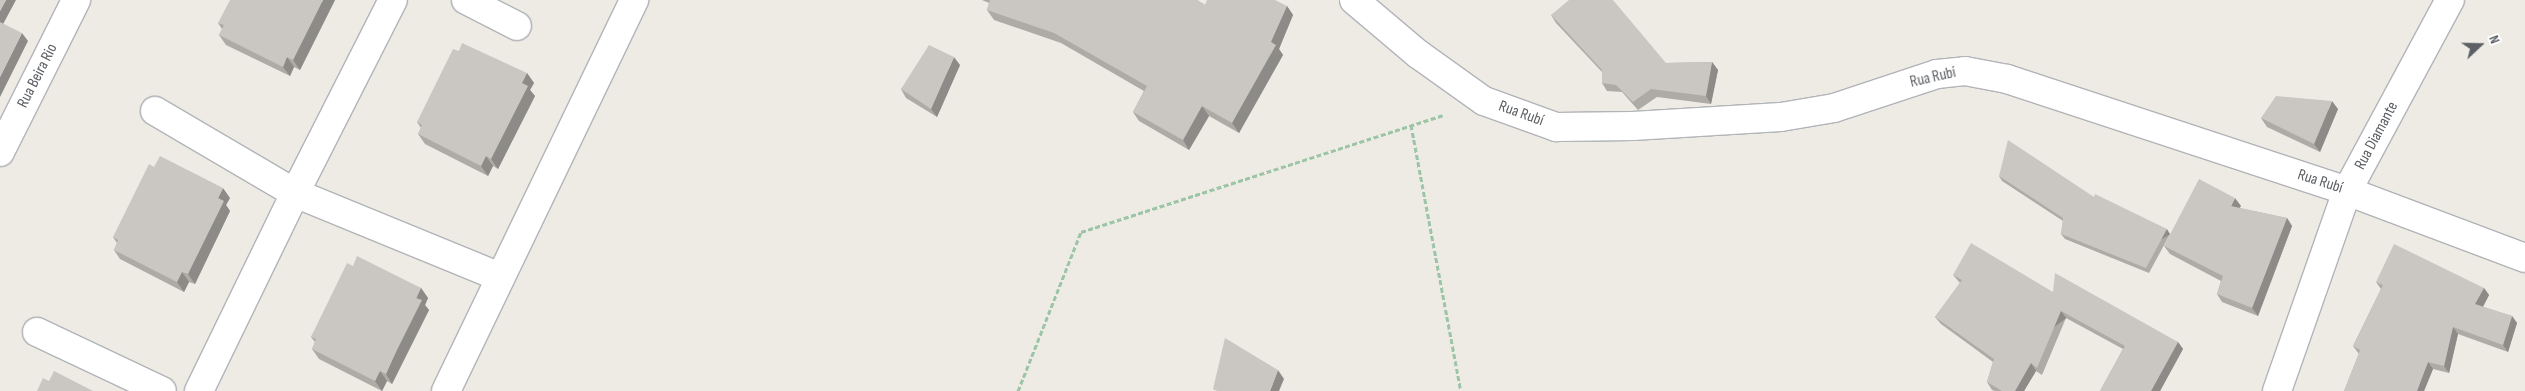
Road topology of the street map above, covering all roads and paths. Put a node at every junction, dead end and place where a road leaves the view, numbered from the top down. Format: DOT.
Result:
graph roads {
  1 [pos="76,0"];
  2 [pos="393,0"];
  3 [pos="466,0"];
  4 [pos="634,0"];
  5 [pos="1354,0"];
  6 [pos="2450,0"];
  7 [pos="517,26"];
  8 [pos="1484,101"];
  9 [pos="155,111"];
  10 [pos="1411,125"];
  11 [pos="0,152"];
  12 [pos="2347,191"];
  13 [pos="295,193"];
  14 [pos="2525,258"];
  15 [pos="500,277"];
  16 [pos="38,332"];
  17 [pos="162,391"];
  18 [pos="199,391"];
  19 [pos="446,391"];
  20 [pos="1018,391"];
  21 [pos="1461,391"];
  22 [pos="2277,391"];
  1 -- 11 [label="street, Rua Beira Rio"];
  2 -- 13 [label="street"];
  3 -- 7 [label="street"];
  4 -- 15 [label="street"];
  5 -- 8 [label="street, Rua Rubí"];
  6 -- 12 [label="street, Rua Diamante"];
  8 -- 10 [label="path"];
  8 -- 12 [label="street, Rua Rubí"];
  9 -- 13 [label="street"];
  10 -- 20 [label="path"];
  10 -- 21 [label="path"];
  12 -- 14 [label="street, Rua Rubí"];
  12 -- 22 [label="street, Rua Diamante"];
  13 -- 15 [label="street"];
  13 -- 18 [label="street"];
  15 -- 19 [label="street"];
  16 -- 17 [label="street"];
}
